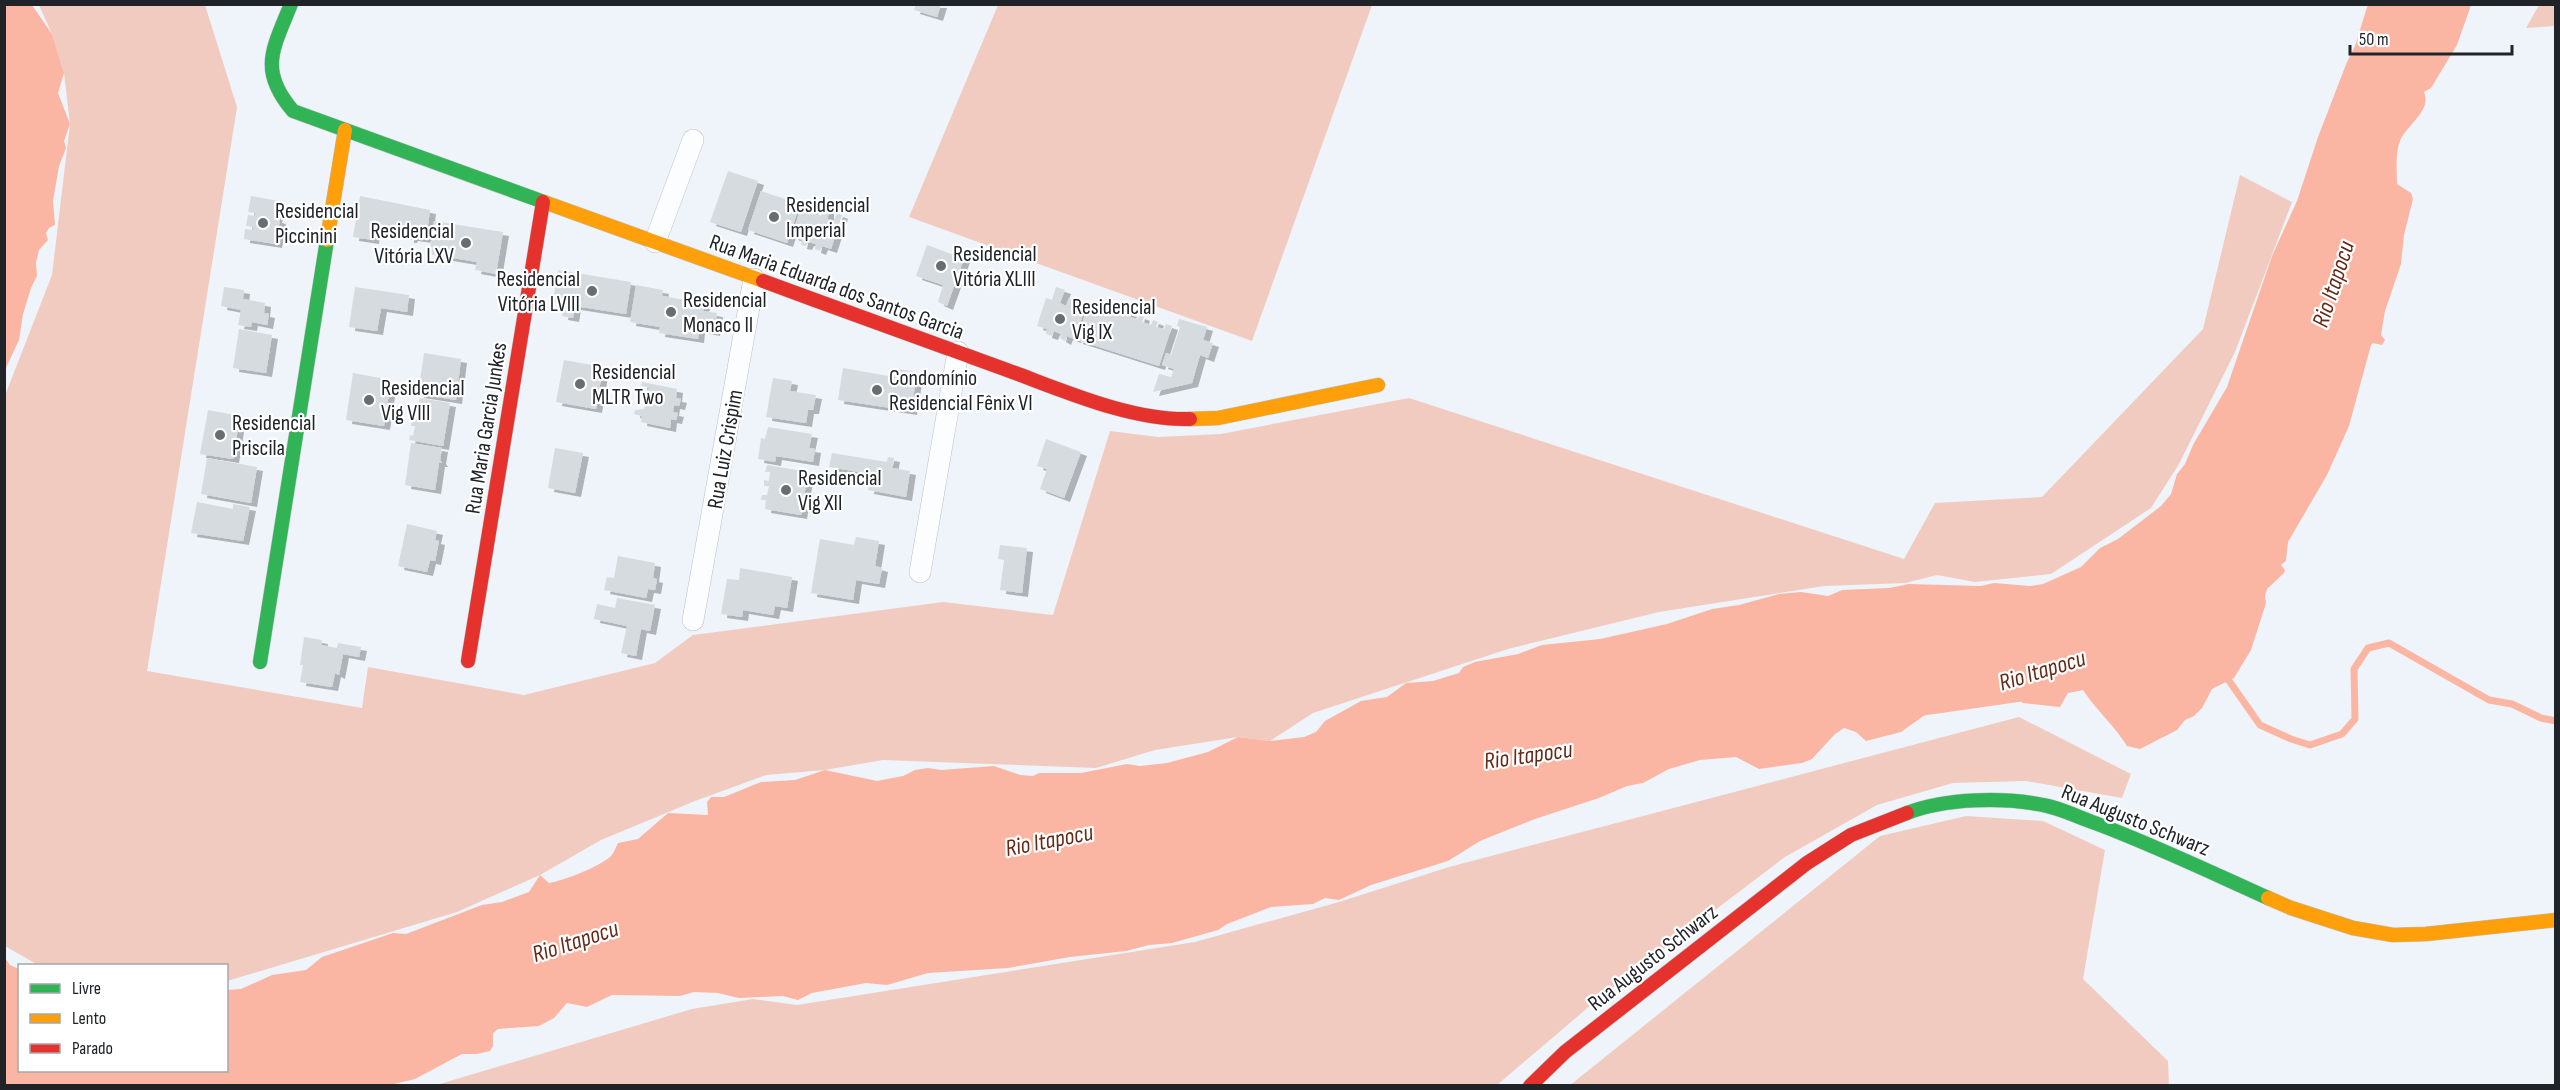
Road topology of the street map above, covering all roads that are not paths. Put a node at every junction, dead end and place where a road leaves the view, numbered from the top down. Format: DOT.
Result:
graph roads {
  1 [pos="291,4"];
  2 [pos="345,130"];
  3 [pos="693,140"];
  4 [pos="543,202"];
  5 [pos="655,242"];
  6 [pos="754,279"];
  7 [pos="958,352"];
  8 [pos="1378,385"];
  9 [pos="920,572"];
  10 [pos="693,620"];
  11 [pos="468,661"];
  12 [pos="260,662"];
  13 [pos="2556,920"];
  14 [pos="1530,1086"];
  1 -- 2 [label="street, Rua Maria Eduarda dos Santos Garcia"];
  2 -- 4 [label="street, Rua Maria Eduarda dos Santos Garcia"];
  2 -- 12 [label="street"];
  3 -- 5 [label="street"];
  4 -- 5 [label="street, Rua Maria Eduarda dos Santos Garcia"];
  4 -- 11 [label="street, Rua Maria Garcia Junkes"];
  5 -- 6 [label="street, Rua Maria Eduarda dos Santos Garcia"];
  6 -- 7 [label="street, Rua Maria Eduarda dos Santos Garcia"];
  6 -- 10 [label="street, Rua Luiz Crispim"];
  7 -- 8 [label="street, Rua Maria Eduarda dos Santos Garcia"];
  7 -- 9 [label="street"];
  13 -- 14 [label="street, Rua Augusto Schwarz"];
}
